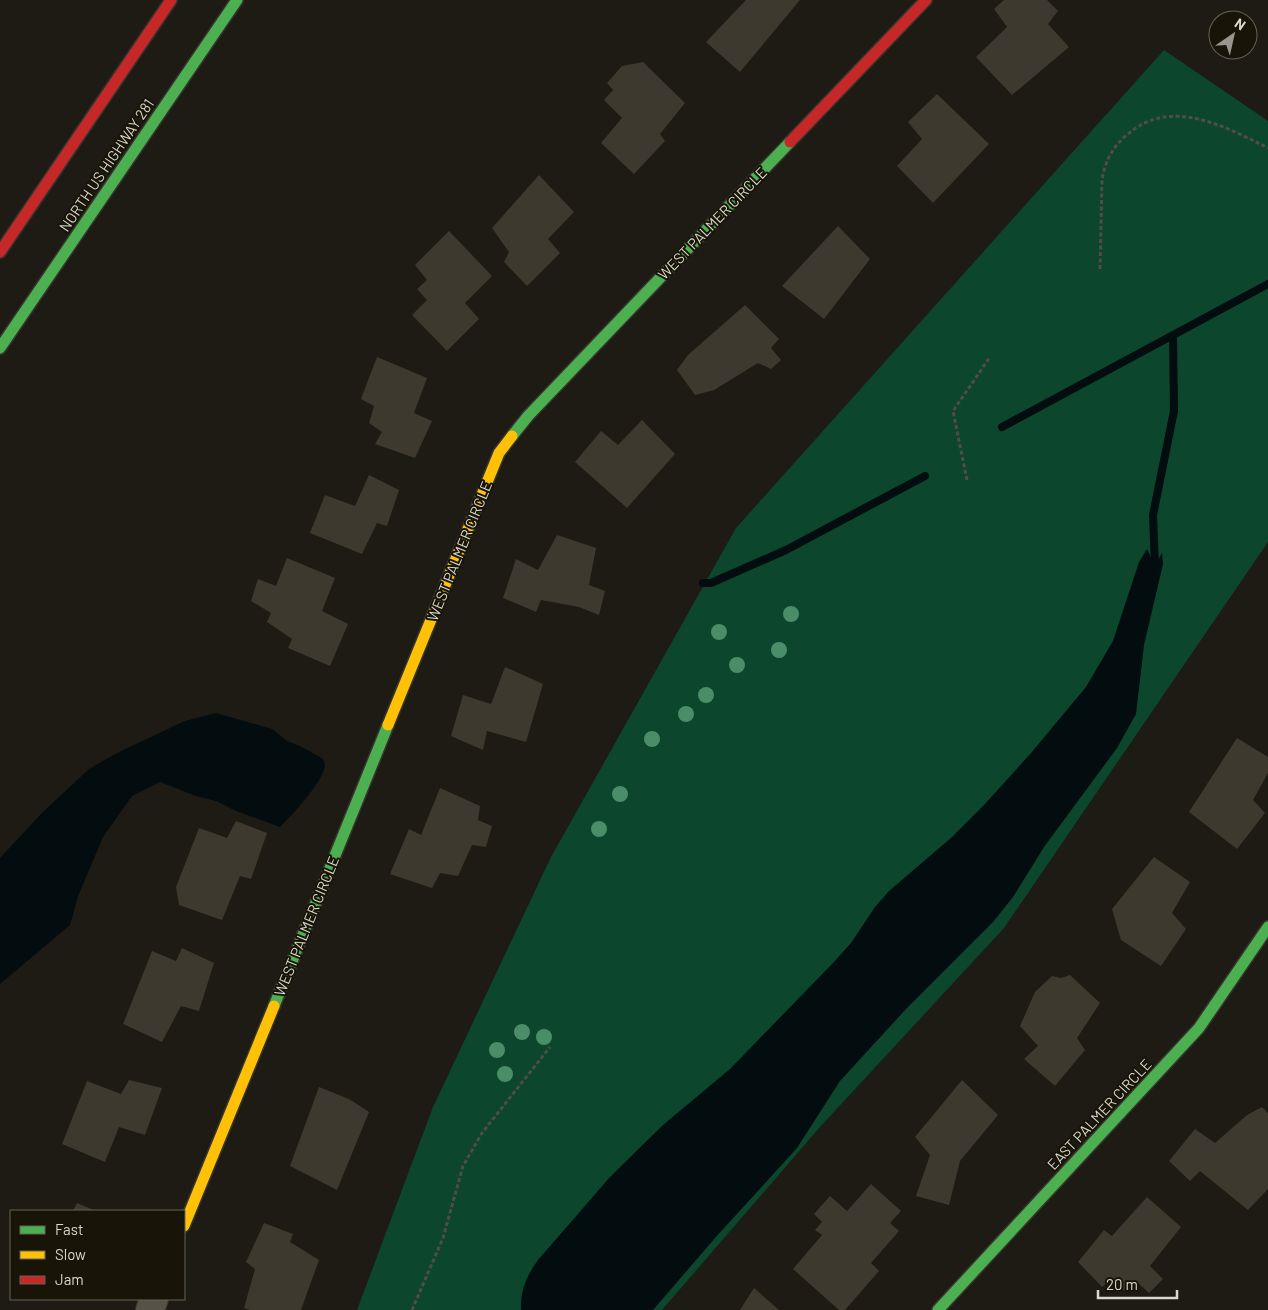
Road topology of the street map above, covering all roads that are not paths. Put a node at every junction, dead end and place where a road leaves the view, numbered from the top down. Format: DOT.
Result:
graph roads {
  1 [pos="171,0"];
  2 [pos="236,0"];
  3 [pos="926,0"];
  4 [pos="0,252"];
  5 [pos="0,348"];
  6 [pos="1268,928"];
  7 [pos="185,1224"];
  8 [pos="938,1310"];
  1 -- 4 [label="main road"];
  2 -- 5 [label="main road, NORTH US HIGHWAY 281"];
  3 -- 7 [label="main road, WEST PALMER CIRCLE"];
  6 -- 8 [label="main road, EAST PALMER CIRCLE"];
}
